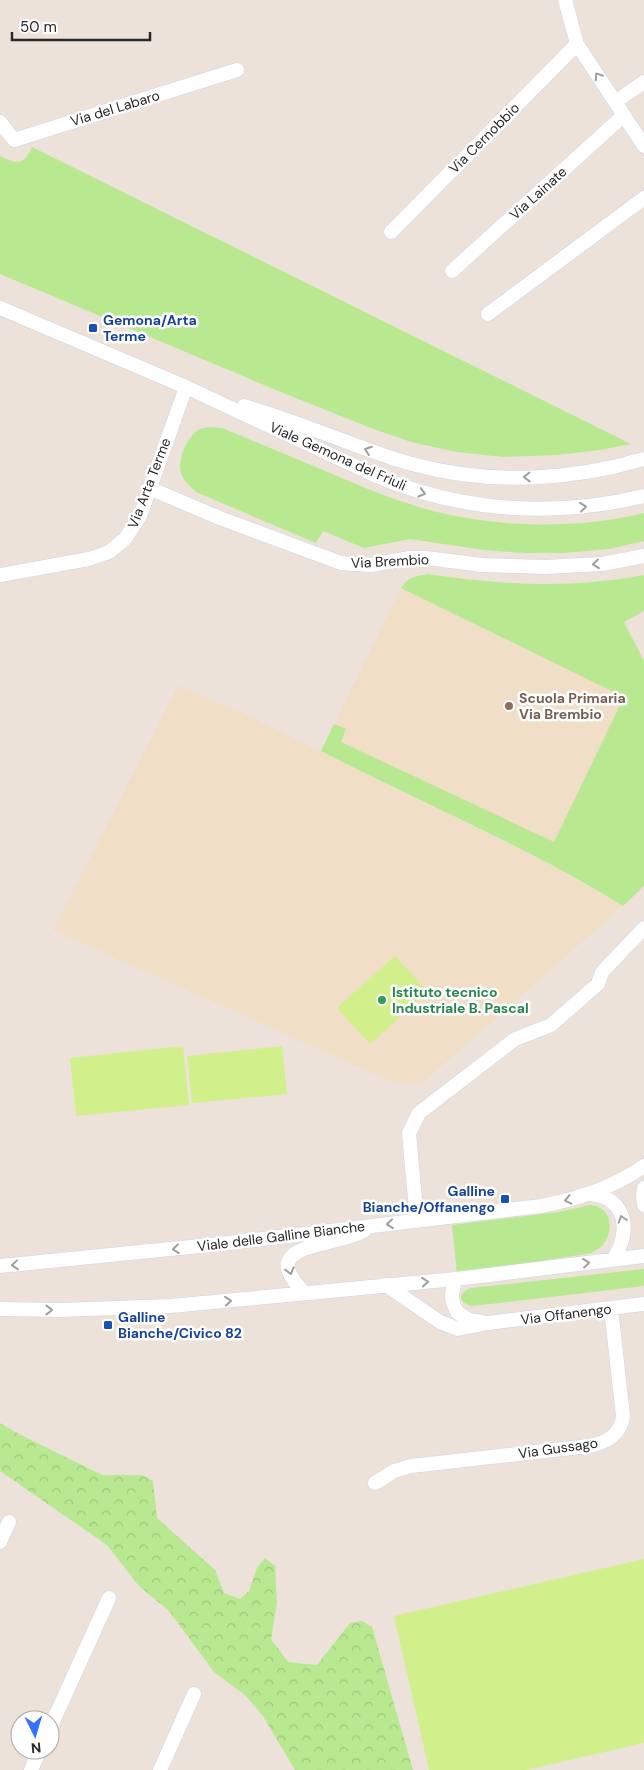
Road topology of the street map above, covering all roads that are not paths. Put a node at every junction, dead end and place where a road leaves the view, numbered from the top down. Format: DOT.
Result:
graph roads {
  1 [pos="569,1"];
  2 [pos="577,44"];
  3 [pos="237,70"];
  4 [pos="644,82"];
  5 [pos="615,102"];
  6 [pos="624,115"];
  7 [pos="0,122"];
  8 [pos="644,146"];
  9 [pos="644,198"];
  10 [pos="391,232"];
  11 [pos="452,271"];
  12 [pos="0,308"];
  13 [pos="488,314"];
  14 [pos="186,387"];
  15 [pos="644,459"];
  16 [pos="149,488"];
  17 [pos="644,496"];
  18 [pos="644,556"];
  19 [pos="0,575"];
  20 [pos="644,928"];
  21 [pos="644,1166"];
  22 [pos="644,1188"];
  23 [pos="591,1194"];
  24 [pos="644,1206"];
  25 [pos="417,1221"];
  26 [pos="369,1226"];
  27 [pos="644,1256"];
  28 [pos="613,1260"];
  29 [pos="0,1266"];
  30 [pos="456,1279"];
  31 [pos="386,1285"];
  32 [pos="305,1293"];
  33 [pos="644,1304"];
  34 [pos="0,1309"];
  35 [pos="611,1309"];
  36 [pos="488,1323"];
  37 [pos="375,1482"];
  38 [pos="9,1522"];
  39 [pos="0,1542"];
  40 [pos="110,1598"];
  41 [pos="194,1694"];
  42 [pos="58,1710"];
  43 [pos="160,1770"];
  1 -- 2 [label="street"];
  5 -- 2 [label="street, one-way"];
  2 -- 10 [label="street, Via Cernobbio"];
  3 -- 7 [label="street, Via del Labaro"];
  4 -- 5 [label="street"];
  5 -- 6 [label="street"];
  6 -- 8 [label="street"];
  6 -- 11 [label="street, Via Lainate"];
  9 -- 13 [label="street"];
  12 -- 14 [label="street, Viale Gemona del Friuli"];
  15 -- 14 [label="street, Viale Gemona del Friuli, one-way"];
  14 -- 16 [label="street, Via Arta Terme"];
  14 -- 17 [label="street, Viale Gemona del Friuli, one-way"];
  18 -- 16 [label="street, Via Brembio, one-way"];
  16 -- 19 [label="street, Via Arta Terme"];
  20 -- 25 [label="street"];
  21 -- 23 [label="street, Viale delle Galline Bianche"];
  22 -- 24 [label="street"];
  23 -- 25 [label="street, Viale delle Galline Bianche, one-way"];
  28 -- 23 [label="street, one-way"];
  25 -- 26 [label="street, Viale delle Galline Bianche, one-way"];
  26 -- 29 [label="street, Viale delle Galline Bianche, one-way"];
  26 -- 32 [label="street, one-way"];
  27 -- 28 [label="street"];
  30 -- 28 [label="street, one-way"];
  31 -- 30 [label="street, one-way"];
  30 -- 36 [label="street, Via Offanengo"];
  31 -- 32 [label="street"];
  31 -- 36 [label="street, Via Offanengo"];
  34 -- 32 [label="street, one-way"];
  33 -- 35 [label="street, Via Offanengo"];
  35 -- 36 [label="street, Via Offanengo"];
  35 -- 37 [label="street, Via Gussago"];
  38 -- 39 [label="street"];
  40 -- 42 [label="street"];
  41 -- 43 [label="street"];
}
